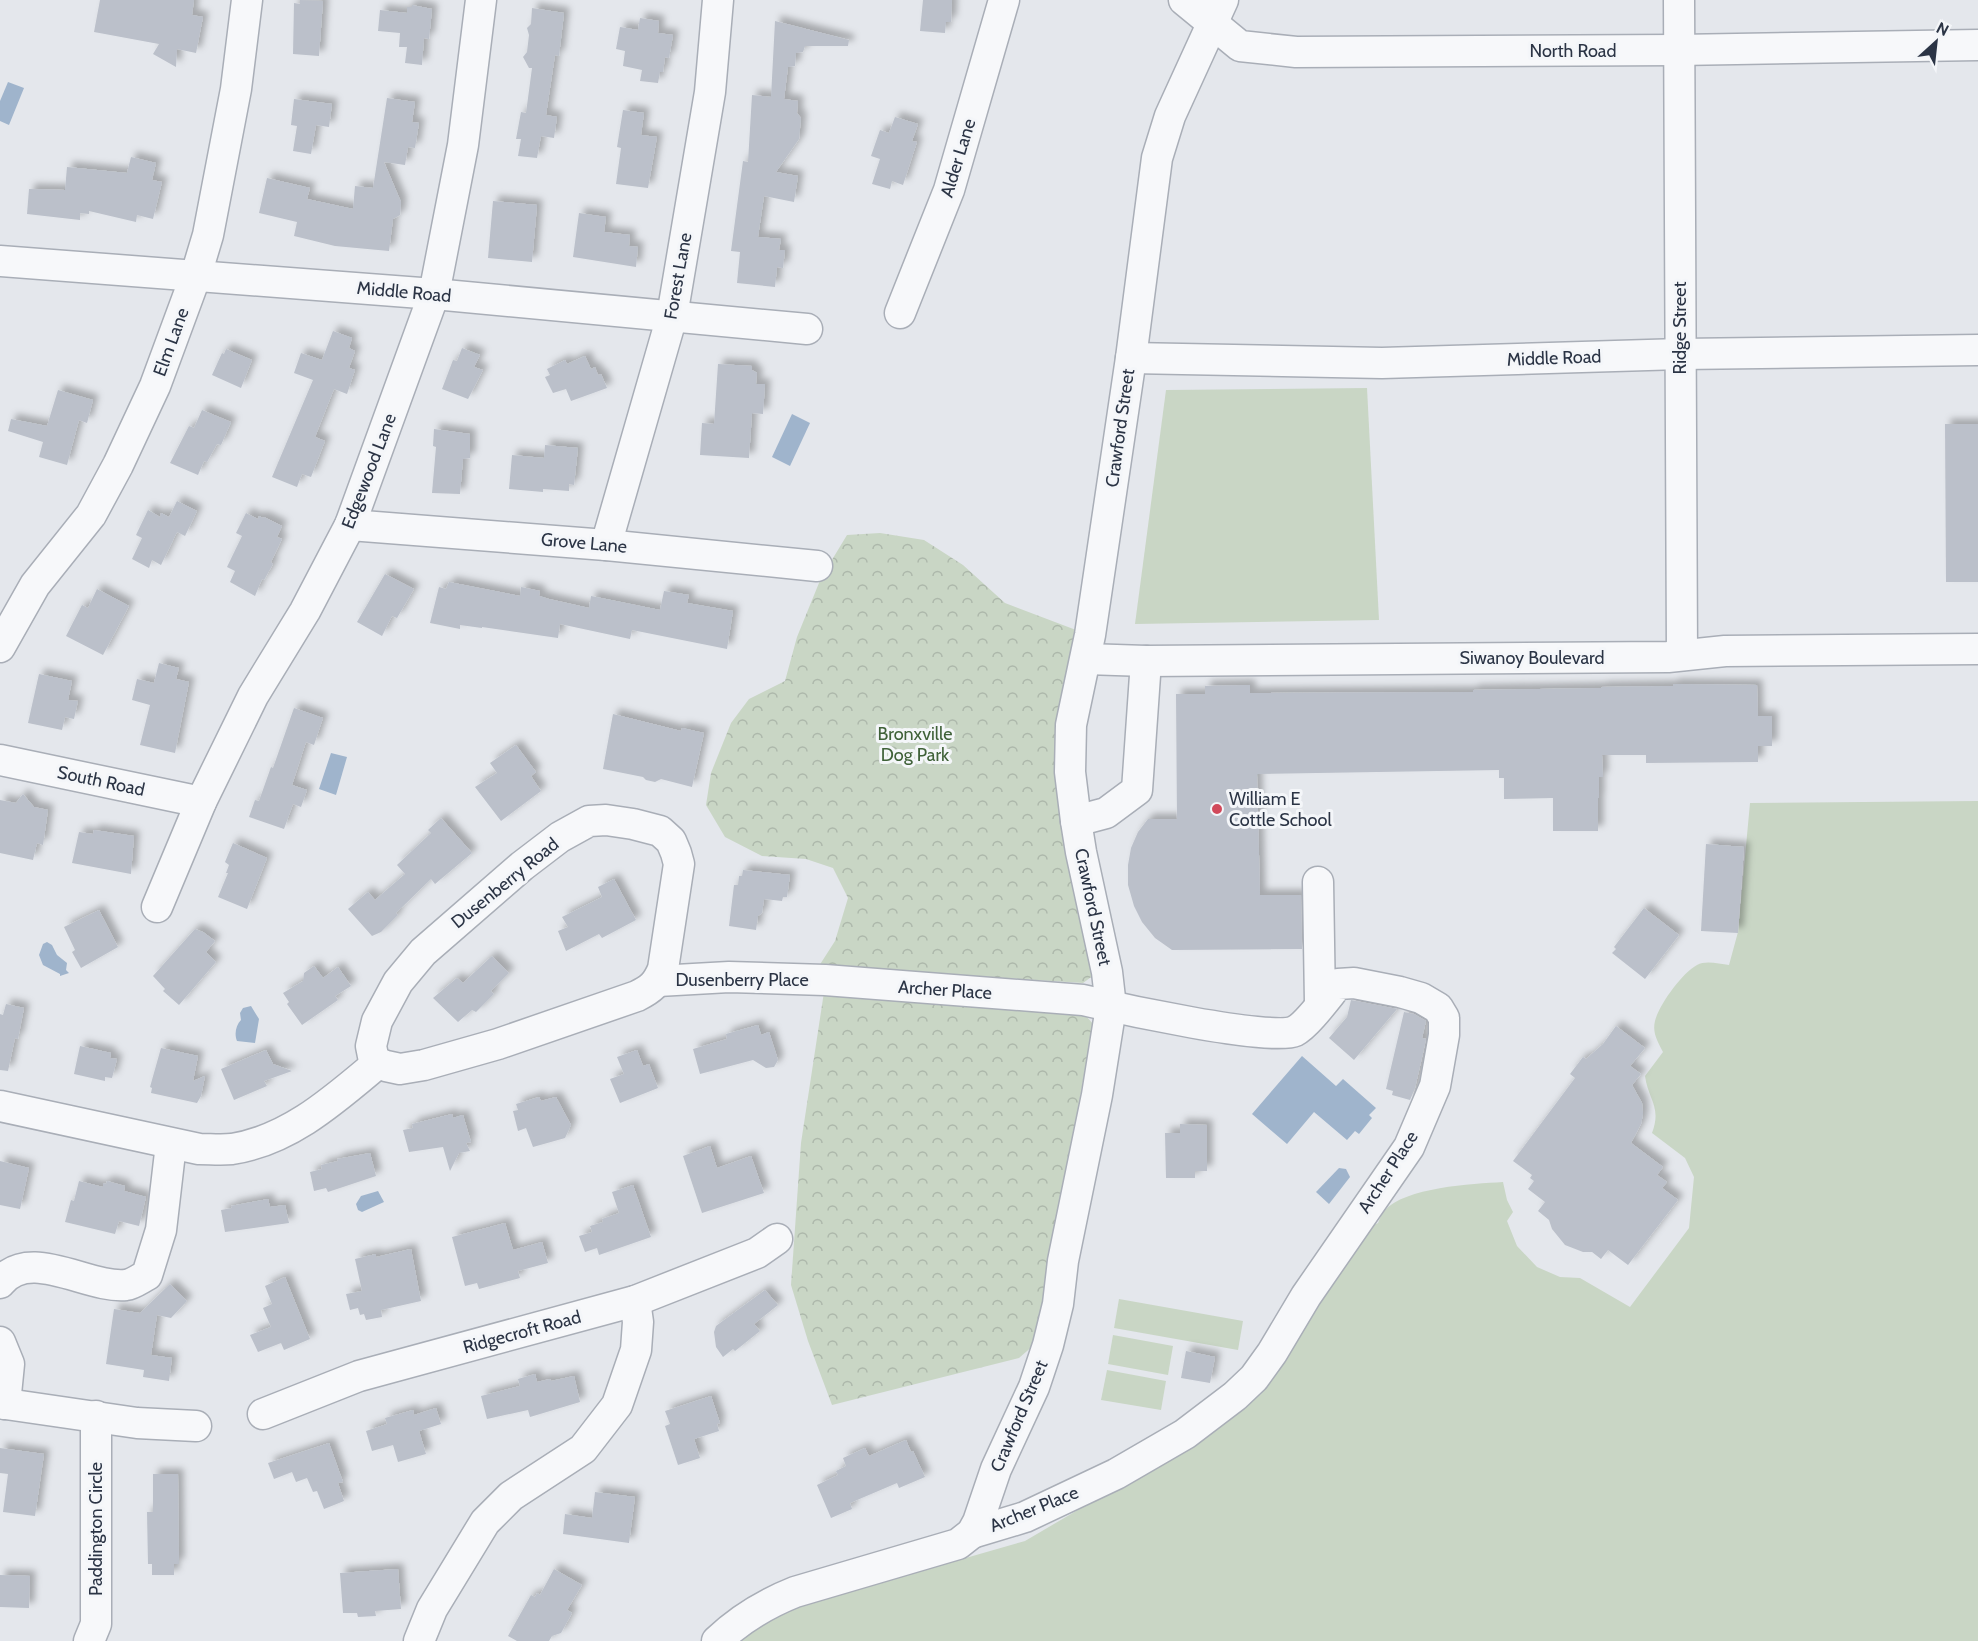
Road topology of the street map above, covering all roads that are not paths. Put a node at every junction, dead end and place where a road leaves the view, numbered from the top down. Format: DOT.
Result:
graph roads {
  1 [pos="247,0"];
  2 [pos="481,0"];
  3 [pos="718,0"];
  4 [pos="1004,0"];
  5 [pos="1184,0"];
  6 [pos="1679,0"];
  7 [pos="1218,11"];
  8 [pos="1978,45"];
  9 [pos="1678,50"];
  10 [pos="0,261"];
  11 [pos="196,275"];
  12 [pos="434,294"];
  13 [pos="900,313"];
  14 [pos="672,316"];
  15 [pos="807,329"];
  16 [pos="1978,350"];
  17 [pos="1681,354"];
  18 [pos="1131,358"];
  19 [pos="350,525"];
  20 [pos="606,545"];
  21 [pos="817,566"];
  22 [pos="0,647"];
  23 [pos="1978,649"];
  24 [pos="1682,655"];
  25 [pos="1086,659"];
  26 [pos="1146,661"];
  27 [pos="0,760"];
  28 [pos="201,802"];
  29 [pos="1076,820"];
  30 [pos="1318,882"];
  31 [pos="157,908"];
  32 [pos="658,981"];
  33 [pos="825,981"];
  34 [pos="1320,1003"];
  35 [pos="1111,1007"];
  36 [pos="378,1063"];
  37 [pos="0,1106"];
  38 [pos="171,1144"];
  39 [pos="777,1239"];
  40 [pos="0,1283"];
  41 [pos="635,1301"];
  42 [pos="0,1342"];
  43 [pos="3,1404"];
  44 [pos="262,1414"];
  45 [pos="96,1416"];
  46 [pos="196,1426"];
  47 [pos="972,1533"];
  48 [pos="89,1641"];
  49 [pos="418,1641"];
  50 [pos="717,1641"];
  1 -- 11 [label="street, Elm Lane"];
  2 -- 12 [label="street, Edgewood Lane"];
  3 -- 14 [label="street, Forest Lane"];
  4 -- 13 [label="street, Alder Lane"];
  5 -- 7 [label="street, North Road"];
  6 -- 9 [label="street, Ridge Street"];
  7 -- 9 [label="street, North Road"];
  7 -- 18 [label="street, Crawford Street"];
  8 -- 9 [label="street, North Road"];
  9 -- 17 [label="street, Ridge Street"];
  10 -- 11 [label="street, Middle Road"];
  11 -- 12 [label="street, Middle Road"];
  11 -- 22 [label="street, Elm Lane"];
  12 -- 14 [label="street, Middle Road"];
  12 -- 19 [label="street, Edgewood Lane"];
  14 -- 15 [label="street, Middle Road"];
  14 -- 20 [label="street, Forest Lane"];
  16 -- 17 [label="street, Middle Road"];
  17 -- 18 [label="street, Middle Road"];
  17 -- 24 [label="street, Ridge Street"];
  18 -- 25 [label="street, Crawford Street"];
  19 -- 20 [label="street, Grove Lane"];
  19 -- 28 [label="street, Edgewood Lane"];
  20 -- 21 [label="street, Grove Lane"];
  23 -- 24 [label="street, Siwanoy Boulevard"];
  24 -- 26 [label="street, Siwanoy Boulevard"];
  25 -- 26 [label="street, Siwanoy Boulevard"];
  25 -- 29 [label="street, Crawford Street"];
  26 -- 29 [label="street"];
  27 -- 28 [label="street, South Road"];
  28 -- 31 [label="street, Edgewood Lane"];
  29 -- 35 [label="street, Crawford Street"];
  30 -- 34 [label="street"];
  32 -- 33 [label="street, Dusenberry Place"];
  32 -- 36 [label="street"];
  32 -- 36 [label="street, Dusenberry Road"];
  33 -- 35 [label="street, Archer Place"];
  34 -- 35 [label="street, Archer Place"];
  34 -- 47 [label="street, Archer Place"];
  35 -- 47 [label="street, Crawford Street"];
  36 -- 38 [label="street"];
  37 -- 38 [label="street"];
  38 -- 40 [label="street"];
  39 -- 41 [label="street, Ridgecroft Road"];
  41 -- 44 [label="street, Ridgecroft Road"];
  41 -- 49 [label="street"];
  42 -- 43 [label="street"];
  43 -- 45 [label="street"];
  45 -- 46 [label="street"];
  45 -- 48 [label="street, Paddington Circle"];
  47 -- 50 [label="street"];
}
